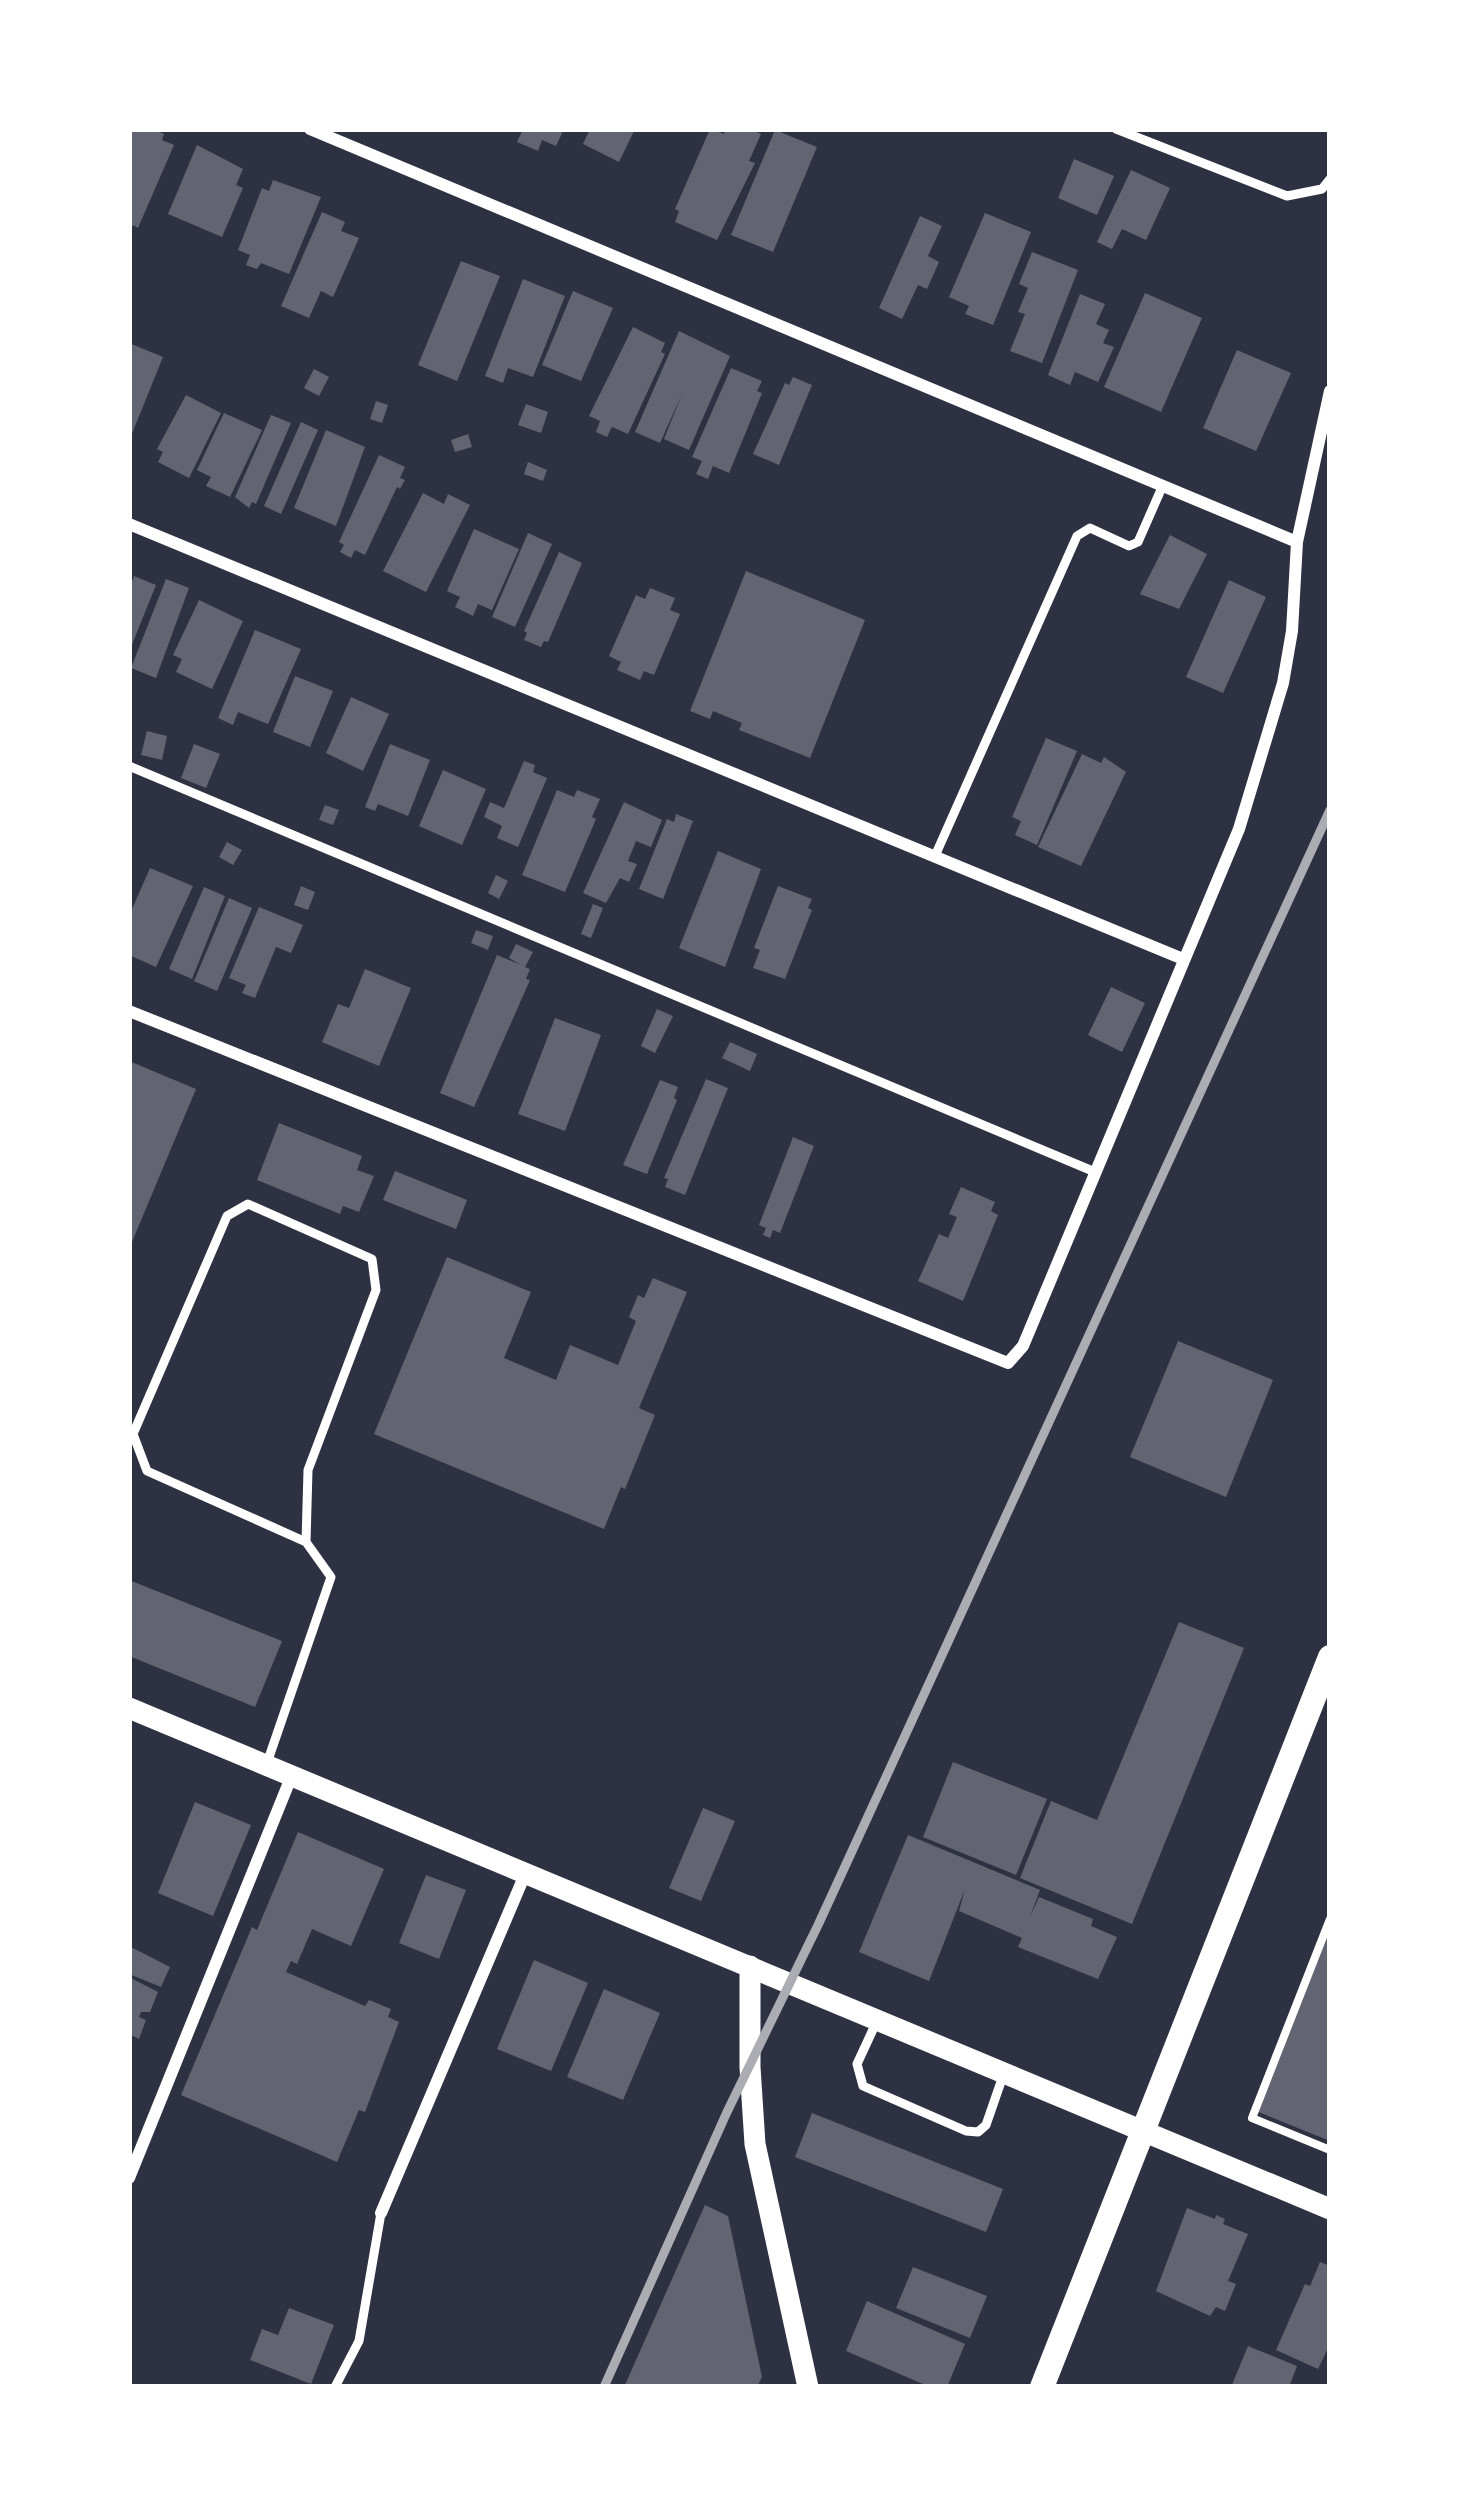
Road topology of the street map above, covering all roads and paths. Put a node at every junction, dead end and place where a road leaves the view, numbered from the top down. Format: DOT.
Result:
graph roads {
  1 [pos="310,129"];
  2 [pos="1116,129"];
  3 [pos="1330,179"];
  4 [pos="1330,391"];
  5 [pos="1163,485"];
  6 [pos="129,524"];
  7 [pos="1298,542"];
  8 [pos="129,766"];
  9 [pos="935,856"];
  10 [pos="1184,958"];
  11 [pos="129,1011"];
  12 [pos="1095,1172"];
  13 [pos="306,1542"];
  14 [pos="1330,1657"];
  15 [pos="129,1708"];
  16 [pos="267,1763"];
  17 [pos="292,1774"];
  18 [pos="526,1871"];
  19 [pos="1330,1919"];
  20 [pos="749,1966"];
  21 [pos="878,2018"];
  22 [pos="1004,2073"];
  23 [pos="1140,2131"];
  24 [pos="1330,2150"];
  25 [pos="129,2178"];
  26 [pos="1330,2209"];
  27 [pos="381,2212"];
  28 [pos="335,2387"];
  29 [pos="808,2387"];
  30 [pos="1042,2387"];
  1 -- 5 [label="street"];
  2 -- 3 [label="lane"];
  4 -- 7 [label="street"];
  5 -- 7 [label="street"];
  5 -- 9 [label="lane"];
  6 -- 9 [label="street"];
  7 -- 10 [label="street"];
  8 -- 12 [label="lane"];
  9 -- 10 [label="street"];
  10 -- 12 [label="street"];
  11 -- 12 [label="street"];
  13 -- 13 [label="lane"];
  13 -- 16 [label="lane"];
  14 -- 23 [label="main road"];
  15 -- 16 [label="street"];
  16 -- 17 [label="street"];
  17 -- 18 [label="street"];
  17 -- 25 [label="street"];
  18 -- 20 [label="street"];
  18 -- 27 [label="street"];
  19 -- 24 [label="path"];
  20 -- 21 [label="street"];
  20 -- 29 [label="street"];
  21 -- 22 [label="street"];
  21 -- 22 [label="lane"];
  22 -- 23 [label="street"];
  23 -- 26 [label="street"];
  23 -- 30 [label="main road"];
  27 -- 28 [label="lane"];
}
